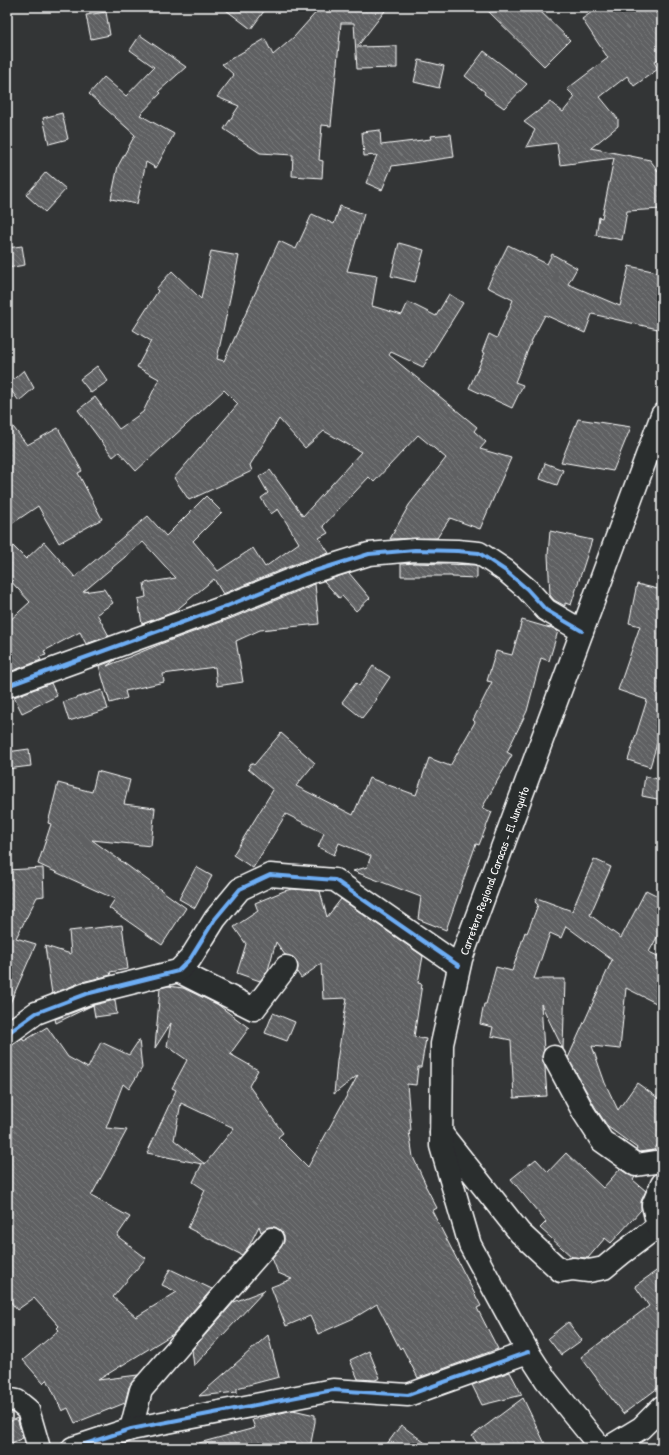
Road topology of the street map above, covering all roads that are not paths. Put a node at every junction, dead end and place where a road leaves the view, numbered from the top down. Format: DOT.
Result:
graph roads {
  1 [pos="662,415"];
  2 [pos="582,631"];
  3 [pos="7,686"];
  4 [pos="459,966"];
  5 [pos="286,967"];
  6 [pos="178,971"];
  7 [pos="7,1034"];
  8 [pos="554,1057"];
  9 [pos="441,1133"];
  10 [pos="662,1161"];
  11 [pos="662,1184"];
  12 [pos="661,1227"];
  13 [pos="272,1239"];
  14 [pos="528,1352"];
  15 [pos="7,1399"];
  16 [pos="662,1408"];
  17 [pos="131,1429"];
  18 [pos="39,1448"];
  19 [pos="73,1448"];
  20 [pos="600,1448"];
  21 [pos="608,1448"];
  1 -- 2 [label="street, Carretera Regional Caracas - El Junquito"];
  2 -- 3 [label="street"];
  2 -- 4 [label="street, Carretera Regional Caracas - El Junquito"];
  4 -- 6 [label="street"];
  4 -- 9 [label="street, Carretera Regional Caracas - El Junquito"];
  5 -- 6 [label="street"];
  6 -- 7 [label="street"];
  8 -- 10 [label="street"];
  9 -- 12 [label="street"];
  9 -- 14 [label="street, Carretera Regional Caracas - El Junquito"];
  11 -- 12 [label="street"];
  13 -- 17 [label="street"];
  14 -- 17 [label="street"];
  14 -- 20 [label="street, Carretera Regional Caracas - El Junquito"];
  15 -- 18 [label="street"];
  16 -- 21 [label="street"];
  17 -- 19 [label="street"];
}
